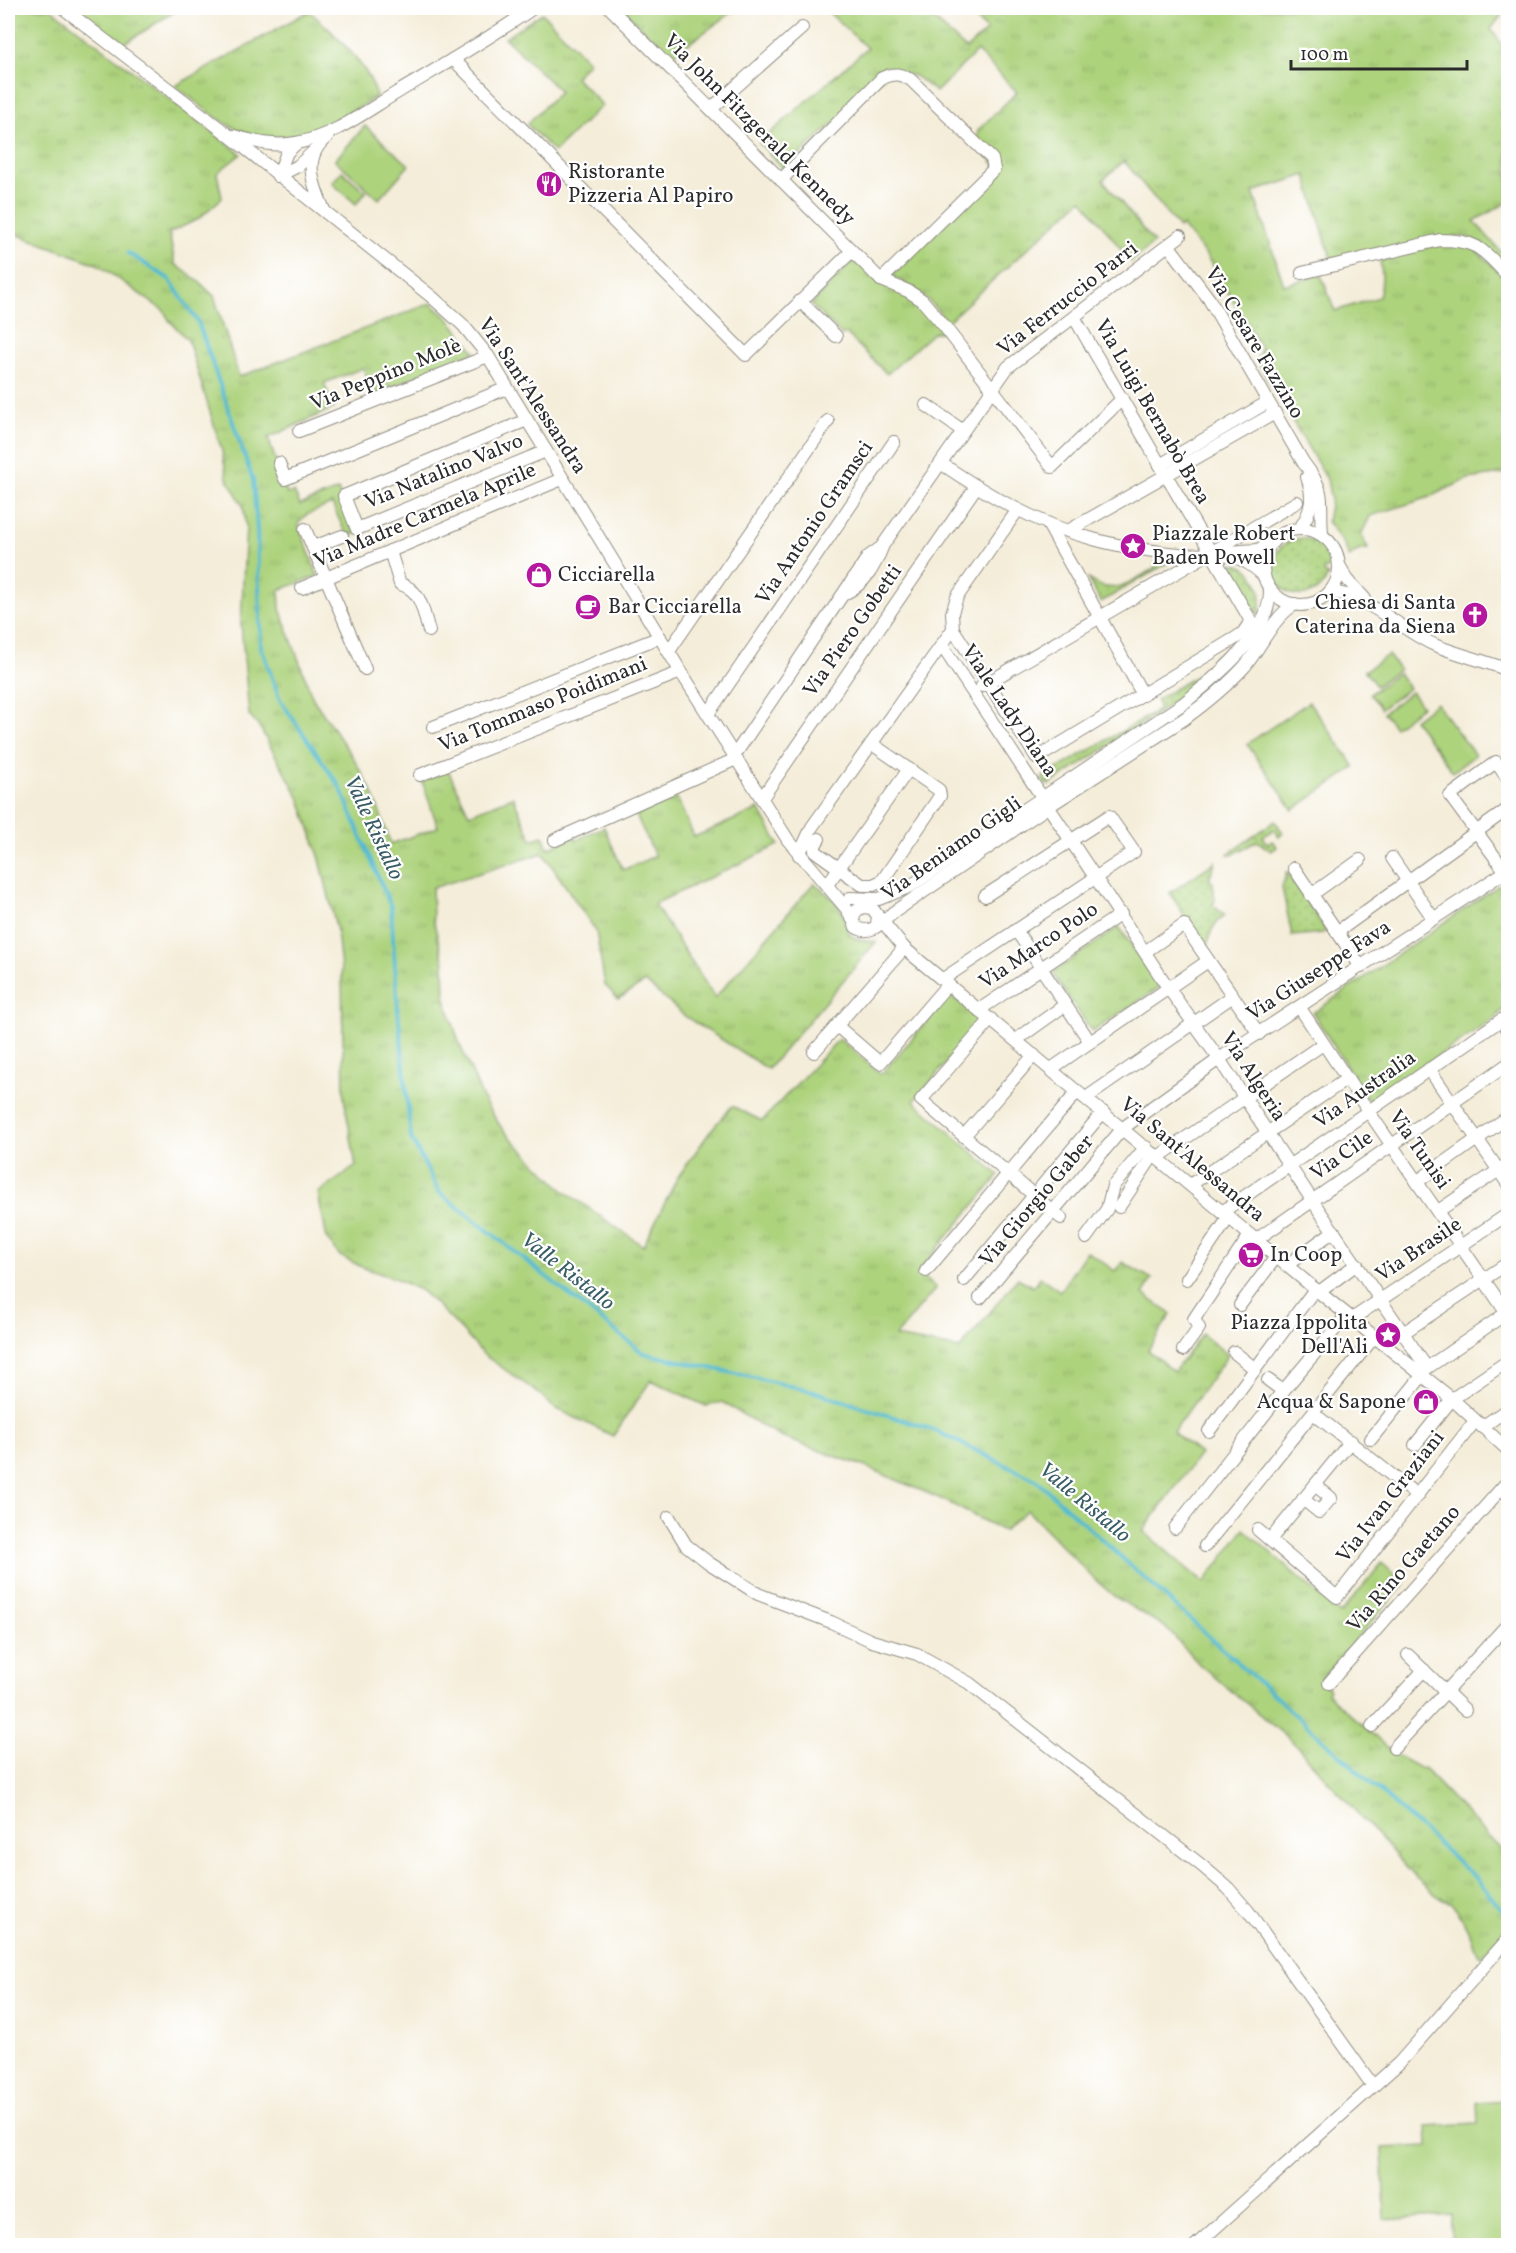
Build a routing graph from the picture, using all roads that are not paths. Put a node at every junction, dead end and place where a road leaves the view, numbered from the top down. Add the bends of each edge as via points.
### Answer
1 (63, 8) edge
2 (533, 8) edge
3 (610, 8) edge
4 (802, 28) dead end
5 (453, 59) junction
6 (711, 109) junction
7 (340, 126) junction
8 (226, 133) junction
9 (297, 143) junction
10 (314, 151) junction
11 (278, 176) junction
12 (781, 180) junction
13 (326, 212) junction
14 (1180, 236) dead end
15 (1169, 246) junction
16 (852, 251) junction
17 (1302, 273) dead end
18 (1509, 276) edge
19 (881, 280) junction
20 (800, 301) junction
21 (1074, 317) junction
22 (836, 336) dead end
23 (488, 356) junction
24 (507, 388) junction
25 (992, 388) junction
26 (1122, 399) junction
27 (1268, 402) junction
28 (926, 405) dead end
29 (1275, 413) junction
30 (527, 420) junction
31 (828, 421) dead end
32 (299, 431) dead end
33 (963, 431) junction
34 (894, 442) dead end
35 (546, 451) junction
36 (1303, 462) junction
37 (279, 463) dead end
38 (942, 464) junction
39 (1163, 470) junction
40 (562, 479) junction
41 (976, 487) junction
42 (1297, 502) dead end
43 (1017, 511) junction
44 (1048, 524) junction
45 (1300, 528) junction
46 (305, 529) dead end
47 (1068, 531) junction
48 (1322, 534) junction
49 (342, 536) dead end
50 (1269, 545) junction
51 (313, 547) junction
52 (390, 551) junction
53 (1214, 554) junction
54 (1339, 565) junction
55 (1264, 576) junction
56 (325, 578) junction
57 (302, 588) dead end
58 (1270, 590) junction
59 (1329, 593) junction
60 (1295, 604) junction
61 (1372, 607) junction
62 (1100, 617) junction
63 (954, 629) junction
64 (429, 631) dead end
65 (660, 637) junction
66 (942, 646) junction
67 (669, 651) junction
68 (365, 669) dead end
69 (1509, 670) edge
70 (681, 672) junction
71 (987, 682) junction
72 (973, 691) junction
73 (1143, 695) junction
74 (708, 714) junction
75 (433, 728) dead end
76 (872, 744) junction
77 (735, 758) junction
78 (909, 769) junction
79 (420, 775) dead end
80 (1509, 779) edge
81 (762, 798) junction
82 (1046, 801) junction
83 (1509, 809) edge
84 (812, 827) junction
85 (1478, 833) junction
86 (819, 839) dead end
87 (555, 840) dead end
88 (788, 840) junction
89 (1072, 840) junction
90 (799, 855) junction
91 (1392, 858) dead end
92 (1360, 860) dead end
93 (839, 868) junction
94 (1294, 868) dead end
95 (1507, 871) edge
96 (1096, 879) junction
97 (1408, 881) junction
98 (827, 885) junction
99 (909, 887) junction
100 (1311, 895) junction
101 (984, 896) dead end
102 (850, 898) junction
103 (894, 912) junction
104 (1121, 914) junction
105 (1433, 918) junction
106 (875, 919) junction
107 (853, 920) junction
108 (1016, 930) junction
109 (1337, 932) junction
110 (892, 935) junction
111 (904, 948) junction
112 (1146, 951) junction
113 (1208, 961) junction
114 (1361, 967) junction
115 (1041, 968) junction
116 (945, 982) junction
117 (1169, 989) junction
118 (1233, 996) junction
119 (1065, 1005) junction
120 (1300, 1008) junction
121 (979, 1010) junction
122 (991, 1019) junction
123 (1194, 1024) junction
124 (1505, 1025) edge
125 (837, 1026) junction
126 (1259, 1034) junction
127 (1016, 1040) junction
128 (1089, 1042) junction
129 (1323, 1044) junction
130 (814, 1052) dead end
131 (1034, 1055) junction
132 (1219, 1059) junction
133 (1509, 1064) edge
134 (1051, 1069) junction
135 (1429, 1069) junction
136 (1347, 1079) junction
137 (1082, 1094) junction
138 (1245, 1098) junction
139 (1452, 1103) junction
140 (1103, 1112) junction
141 (1368, 1112) junction
142 (1509, 1117) edge
143 (1123, 1128) junction
144 (1267, 1133) junction
145 (964, 1136) junction
146 (1476, 1139) junction
147 (1391, 1145) junction
148 (1152, 1153) junction
149 (1289, 1166) junction
150 (1504, 1167) edge
151 (1008, 1174) junction
152 (1418, 1181) junction
153 (1509, 1184) edge
154 (1190, 1185) junction
155 (1034, 1196) junction
156 (1312, 1200) junction
157 (1119, 1207) dead end
158 (1438, 1211) junction
159 (1056, 1214) junction
160 (1226, 1214) junction
161 (1509, 1214) edge
162 (1334, 1231) junction
163 (1253, 1237) junction
164 (1086, 1238) dead end
165 (1461, 1245) junction
166 (1276, 1257) junction
167 (1509, 1263) edge
168 (1357, 1264) junction
169 (1287, 1265) junction
170 (926, 1271) dead end
171 (1186, 1279) dead end
172 (1484, 1279) junction
173 (964, 1280) dead end
174 (1317, 1290) junction
175 (980, 1298) dead end
176 (1380, 1300) junction
177 (1240, 1305) dead end
178 (1508, 1313) edge
179 (1350, 1317) junction
180 (1403, 1332) junction
181 (1374, 1337) junction
182 (1183, 1350) dead end
183 (1234, 1352) dead end
184 (1509, 1361) edge
185 (1255, 1369) junction
186 (1422, 1372) junction
187 (1268, 1380) dead end
188 (1283, 1391) junction
189 (1452, 1399) junction
190 (1509, 1409) edge
191 (1313, 1413) junction
192 (1478, 1424) junction
193 (1209, 1431) dead end
194 (1371, 1439) dead end
195 (1351, 1441) junction
196 (1415, 1445) dead end
197 (1509, 1450) edge
198 (1509, 1481) edge
199 (1315, 1485) junction
200 (1418, 1496) junction
201 (1304, 1499) junction
202 (669, 1517) dead end
203 (1175, 1528) dead end
204 (1258, 1530) dead end
205 (1270, 1540) junction
206 (1205, 1546) dead end
207 (1507, 1629) edge
208 (1408, 1655) dead end
209 (1424, 1670) junction
210 (1329, 1683) dead end
211 (1446, 1691) junction
212 (1465, 1710) dead end
213 (1372, 1726) dead end
214 (1394, 1748) dead end
215 (1509, 1939) edge
216 (1373, 2086) junction
217 (1195, 2246) edge

1 - 8 street, Via Sant'Alessandra
2 - 5 street
3 - 6 street, Via John Fitzgerald Kennedy
4 - 6 street
5 - 7 street
5 - 20 street via 746,355
6 - 12 street, Via John Fitzgerald Kennedy
7 - 9 street
7 - 10 street
8 - 9 street via 254,142
8 - 11 street, Via Sant'Alessandra
9 - 11 street via 287,152
10 - 11 street via 298,166
10 - 13 street via 314,188
11 - 13 street, Via Sant'Alessandra
12 - 16 street, Via John Fitzgerald Kennedy
12 - 19 street via 882,78 891,74 911,80 992,159 994,169
13 - 23 street, Via Sant'Alessandra via 432,297 463,325
14 - 15 street, Via Ferruccio Parri
15 - 21 street, Via Ferruccio Parri
15 - 27 street, Via Cesare Fazzino via 1209,299
16 - 19 street, Via John Fitzgerald Kennedy
16 - 20 street
17 - 18 street via 1440,240 1457,240 1484,250
19 - 25 street via 922,300
20 - 22 street
21 - 25 street, Via Ferruccio Parri via 1008,368
21 - 26 street, Via Luigi Bernabò Brea
23 - 24 street, Via Sant'Alessandra
23 - 32 street, Via Peppino Molè
24 - 30 street, Via Sant'Alessandra
24 - 37 street via 285,479
25 - 26 street via 1052,466
25 - 33 street, Via Ferruccio Parri
26 - 39 street, Via Luigi Bernabò Brea
27 - 29 street, Via Cesare Fazzino
27 - 39 street
28 - 33 street
29 - 36 street, Via Cesare Fazzino
29 - 39 street
30 - 35 street, Via Sant'Alessandra
30 - 35 street, Via Natalino Valvo via 344,496 357,529
31 - 67 street
33 - 38 street, Via Ferruccio Parri
34 - 74 street, Via Antonio Gramsci
35 - 40 street, Via Sant'Alessandra
36 - 45 street via 1312,500
36 - 48 street via 1315,477 1322,497
38 - 41 street
38 - 77 street, Via Ferruccio Parri via 860,586 844,594
39 - 47 street
39 - 53 street, Via Luigi Bernabò Brea
40 - 52 street, Via Madre Carmela Aprile
40 - 65 street, Via Sant'Alessandra
41 - 43 street
41 - 81 street, Via Piero Gobetti
42 - 53 street
43 - 44 street
43 - 63 street via 957,597 952,613
44 - 47 street
44 - 62 street
45 - 48 street
45 - 50 street via 1283,533
46 - 51 street
47 - 53 street via 1122,547
48 - 54 street via 1334,548
49 - 51 street
50 - 53 street
50 - 55 street via 1263,560
51 - 56 street
52 - 56 street, Via Madre Carmela Aprile
52 - 64 street via 400,584 410,587 418,596
53 - 55 street via 1249,562
53 - 62 street
53 - 73 street, Via Luigi Bernabò Brea via 1251,621 1243,633
54 - 59 street
54 - 61 street
55 - 58 street
56 - 57 street, Via Madre Carmela Aprile
56 - 68 street
58 - 60 street
58 - 82 street via 1267,612 1255,632 1212,681
59 - 60 street via 1307,604
59 - 61 street via 1347,594
60 - 82 street via 1279,616 1245,666 1206,703
61 - 69 street via 1436,645
62 - 71 street
62 - 73 street
63 - 66 street
63 - 71 street
65 - 67 street, Via Sant'Alessandra
65 - 75 street
66 - 72 street, Viale Lady Diana
66 - 76 street
67 - 70 street, Via Sant'Alessandra
70 - 74 street, Via Sant'Alessandra
70 - 79 street, Via Tommaso Poidimani
71 - 72 street
71 - 73 street via 1037,758
72 - 82 street, Viale Lady Diana
74 - 77 street, Via Sant'Alessandra
76 - 78 street
76 - 84 street
77 - 81 street, Via Sant'Alessandra
77 - 87 street
78 - 93 street
78 - 93 street via 939,790 940,796 882,881 862,885
80 - 85 street via 1496,762 1450,796
81 - 88 street, Via Sant'Alessandra
82 - 89 street, Via Algeria
82 - 99 street, Via Beniamo Gigli
82 - 103 street, Via Beniamo Gigli
83 - 85 street
84 - 88 street
84 - 90 street
85 - 95 street
85 - 97 street
86 - 93 street via 815,851
88 - 90 street, Via Sant'Alessandra
89 - 96 street, Via Algeria
89 - 96 street via 1109,816 1134,852
89 - 101 street
90 - 98 street, Via Sant'Alessandra
91 - 97 street
92 - 100 street
93 - 98 street
94 - 100 street
95 - 105 street, Via Giuseppe Fava
96 - 104 street, Via Algeria
96 - 108 street
97 - 105 street
97 - 109 street
98 - 102 street
98 - 107 street
99 - 102 street, Via Beniamo Gigli via 879,898
99 - 106 street
100 - 109 street
102 - 106 street
103 - 106 street, Via Beniamo Gigli
103 - 110 street
104 - 112 street, Via Algeria
104 - 115 street, Via Marco Polo
105 - 114 street, Via Giuseppe Fava
106 - 107 street via 856,927
106 - 107 street via 859,908
106 - 110 street
106 - 111 street
108 - 115 street
108 - 116 street
109 - 114 street
110 - 111 street
111 - 116 street, Via Sant'Alessandra
111 - 125 street
112 - 113 street via 1184,925
112 - 117 street, Via Algeria
113 - 117 street
113 - 118 street
114 - 120 street, Via Giuseppe Fava
115 - 119 street
115 - 121 street, Via Marco Polo
116 - 121 street, Via Sant'Alessandra
116 - 125 street via 880,1063
117 - 123 street, Via Algeria
117 - 128 street
118 - 123 street
118 - 126 street
119 - 127 street
119 - 128 street
120 - 126 street, Via Giuseppe Fava
120 - 129 street, Via Tunisi
121 - 122 street, Via Sant'Alessandra
122 - 127 street, Via Sant'Alessandra
122 - 145 street via 921,1100
123 - 132 street, Via Algeria
123 - 137 street
124 - 135 street, Via Australia
125 - 130 street
126 - 132 street, Via Giuseppe Fava
127 - 131 street, Via Sant'Alessandra
128 - 134 street
129 - 136 street, Via Tunisi
129 - 138 street
131 - 134 street, Via Sant'Alessandra
131 - 145 street
132 - 138 street, Via Algeria
132 - 143 street, Via Giuseppe Fava
133 - 139 street, Via Cile
134 - 137 street, Via Sant'Alessandra
135 - 139 street
135 - 141 street, Via Australia
136 - 141 street, Via Tunisi
136 - 144 street
137 - 140 street, Via Sant'Alessandra
137 - 151 street
138 - 144 street, Via Algeria
138 - 148 street
139 - 146 street
139 - 147 street, Via Cile
140 - 143 street, Via Sant'Alessandra
140 - 155 street
141 - 147 street, Via Tunisi
141 - 149 street, Via Australia
142 - 146 street
143 - 148 street, Via Sant'Alessandra
143 - 159 street, Via Giorgio Gaber
144 - 149 street, Via Algeria
144 - 154 street
145 - 151 street
146 - 150 street
146 - 152 street
147 - 152 street, Via Tunisi
147 - 156 street, Via Cile
148 - 154 street, Via Sant'Alessandra
148 - 157 street
148 - 164 street via 1113,1186 1107,1209
149 - 156 street, Via Algeria
149 - 160 street, Via Australia
150 - 153 street
150 - 158 street
151 - 155 street
151 - 170 street
152 - 158 street, Via Tunisi
154 - 160 street, Via Sant'Alessandra
155 - 159 street
155 - 173 street
156 - 162 street, Via Algeria
156 - 163 street, Via Cile
158 - 165 street, Via Tunisi
159 - 175 street, Via Giorgio Gaber
160 - 163 street, Via Sant'Alessandra
160 - 171 street
161 - 165 street, Via Brasile
162 - 168 street, Via Algeria
162 - 169 street
163 - 166 street, Via Sant'Alessandra
163 - 182 street via 1194,1319 1199,1328
165 - 172 street, Via Tunisi
165 - 176 street, Via Brasile
166 - 169 street, Via Sant'Alessandra
166 - 177 street
167 - 172 street
168 - 174 street
168 - 176 street, Via Algeria
169 - 174 street, Via Sant'Alessandra
172 - 178 street, Via Tunisi
172 - 180 street
174 - 179 street, Via Sant'Alessandra
174 - 185 street
176 - 179 street, Via Brasile
176 - 180 street, Via Algeria
178 - 186 street
179 - 181 street, Via Sant'Alessandra
179 - 188 street, Via Brasile
180 - 186 street, Via Algeria
181 - 186 street, Via Sant'Alessandra
181 - 191 street
183 - 185 street
184 - 189 street
185 - 193 street
186 - 189 street, Via Sant'Alessandra
186 - 194 street
187 - 188 street
188 - 203 street, Via Brasile
189 - 192 street, Via Sant'Alessandra
189 - 196 street
190 - 192 street, Via Ivan Graziani
191 - 195 street
191 - 206 street
192 - 197 street, Via Sant'Alessandra
192 - 200 street, Via Ivan Graziani
195 - 199 street
195 - 200 street
198 - 210 street, Via Rino Gaetano
199 - 201 street
199 - 201 street via 1331,1498 1319,1512
200 - 205 street, Via Ivan Graziani via 1337,1597
201 - 205 street
202 - 216 street via 686,1545 758,1594 873,1641 917,1654 969,1683 1201,1864 1248,1911
204 - 205 street
207 - 211 street
208 - 209 street
209 - 211 street
209 - 213 street
211 - 212 street
211 - 214 street
215 - 216 street via 1407,2054
216 - 217 street

